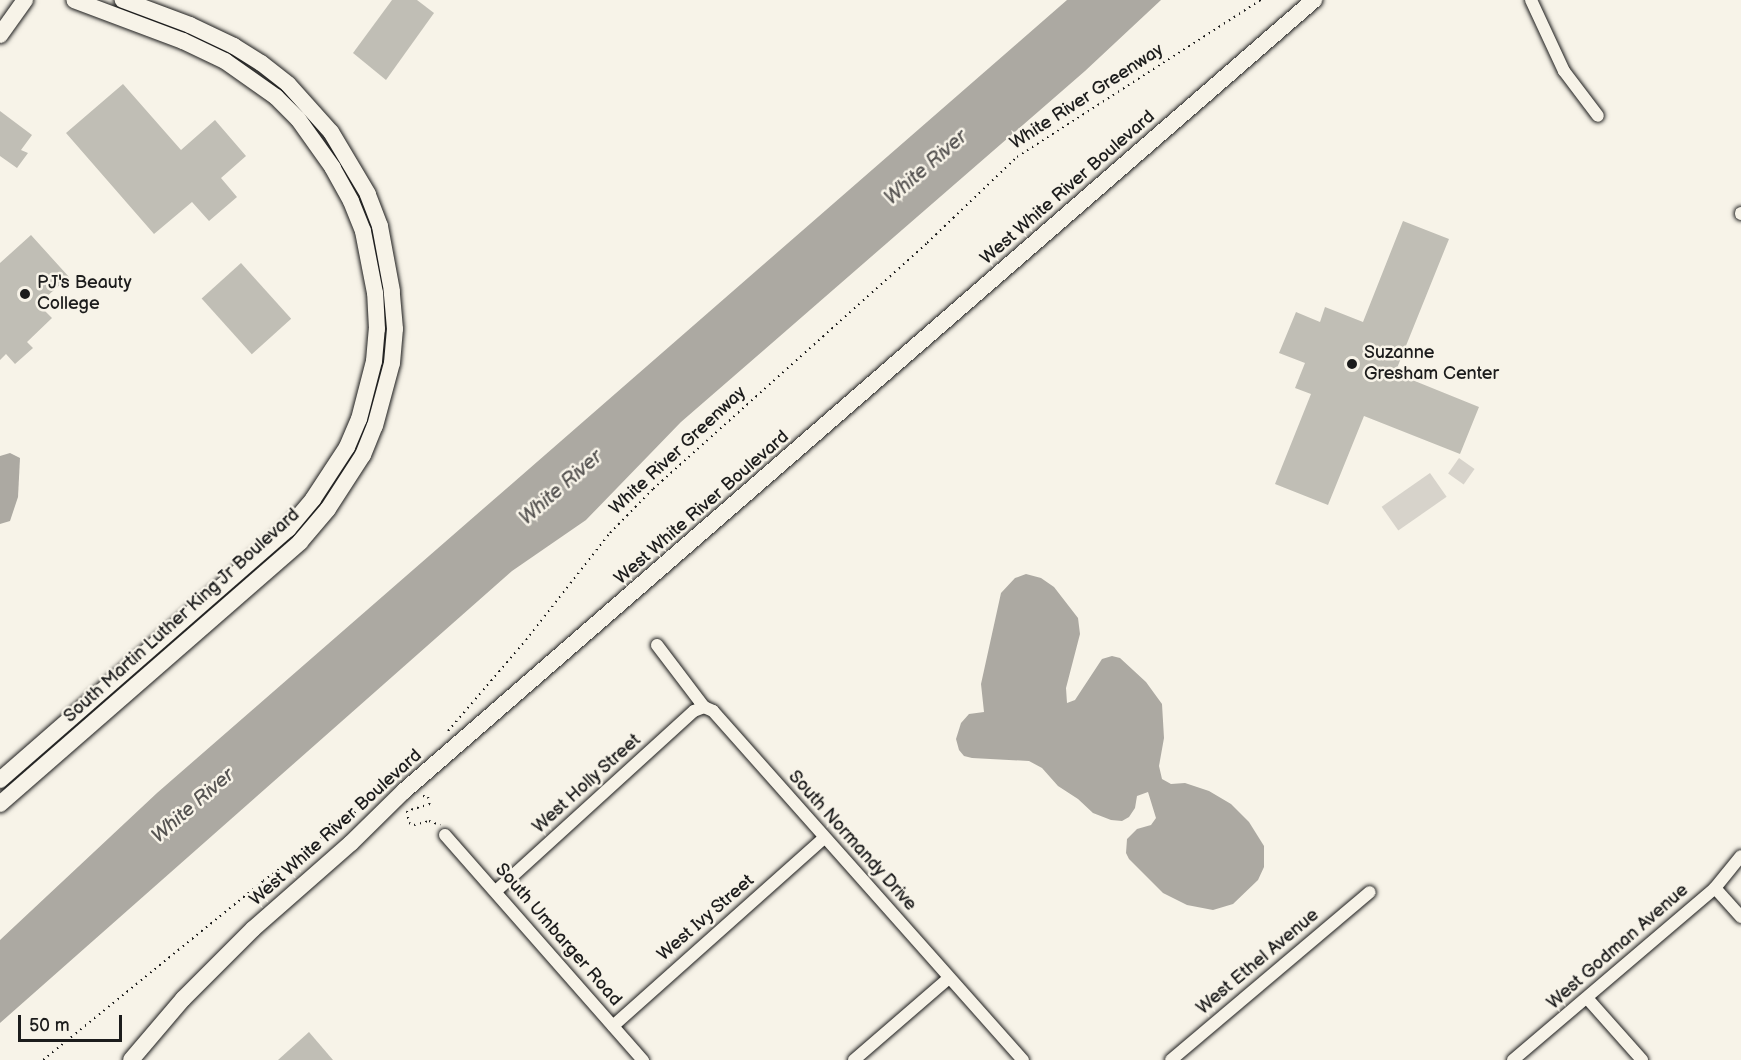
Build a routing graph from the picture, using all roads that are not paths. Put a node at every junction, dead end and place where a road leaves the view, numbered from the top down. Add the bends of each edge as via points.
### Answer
1 (25, 0) edge
2 (74, 0) edge
3 (123, 0) edge
4 (1314, 0) edge
5 (1531, 0) edge
6 (0, 35) edge
7 (1598, 116) dead end
8 (657, 645) dead end
9 (704, 707) junction
10 (0, 780) edge
11 (0, 804) edge
12 (445, 835) road end
13 (824, 838) junction
14 (1741, 856) edge
15 (1715, 888) junction
16 (496, 891) junction
17 (1370, 892) dead end
18 (1741, 917) edge
19 (949, 978) junction
20 (1587, 998) junction
21 (613, 1026) junction
22 (131, 1060) edge
23 (643, 1060) edge
24 (854, 1060) edge
25 (1023, 1060) edge
26 (1171, 1060) edge
27 (1513, 1060) edge
28 (1642, 1060) edge

1 - 6 main road
2 - 10 main road, South Martin Luther King Jr Boulevard via 225,61 276,97 317,143 351,201 363,231 375,293 374,361 359,420 346,447 314,499 288,529
3 - 11 main road, South Martin Luther King Jr Boulevard via 190,25 252,57 288,84 331,132 368,194 380,226 392,291 392,363 379,415 363,455 328,510 300,542
4 - 22 main road, West White River Boulevard via 404,791 254,929 183,999
5 - 7 street via 1564,70
8 - 9 street, South Normandy Drive
9 - 13 street, South Normandy Drive via 713,711
9 - 16 street, West Holly Street via 694,711
12 - 16 street, South Umbarger Road
13 - 19 street, South Normandy Drive
13 - 21 street, West Ivy Street
14 - 15 street, West Godman Avenue
15 - 18 street
15 - 20 street, West Godman Avenue
16 - 21 street, South Umbarger Road
17 - 26 street, West Ethel Avenue
19 - 24 street
19 - 25 street, South Normandy Drive
20 - 27 street, West Godman Avenue
20 - 28 street
21 - 23 street, South Umbarger Road

